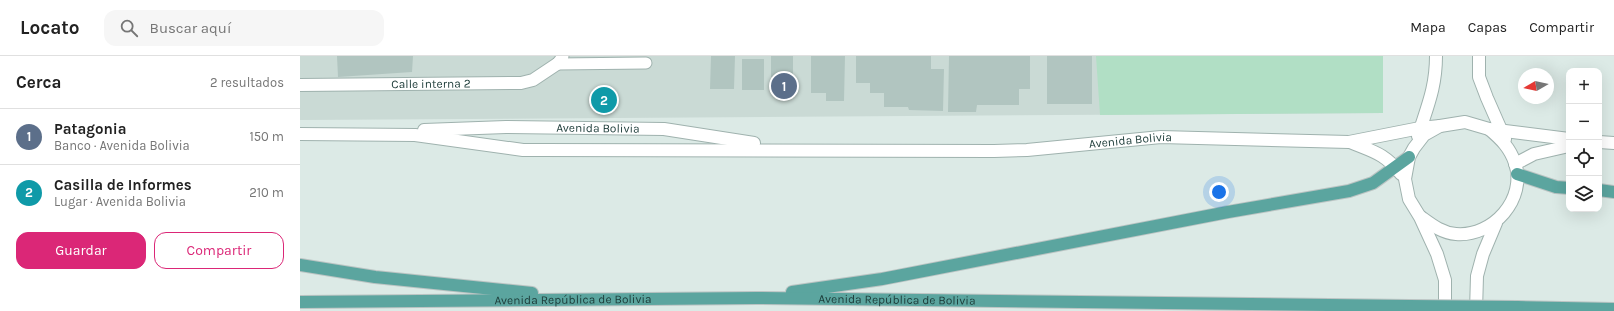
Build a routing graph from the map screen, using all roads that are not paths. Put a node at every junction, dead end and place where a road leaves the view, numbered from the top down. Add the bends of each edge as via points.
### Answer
1 (1436, 56) edge
2 (1479, 56) edge
3 (560, 60) edge
4 (646, 63) dead end
5 (300, 85) edge
6 (1440, 126) junction
7 (1420, 128) junction
8 (1490, 129) junction
9 (1502, 131) junction
10 (300, 134) edge
11 (374, 135) junction
12 (1566, 139) edge
13 (1349, 142) junction
14 (1602, 142) edge
15 (1614, 143) edge
16 (1508, 147) junction
17 (1566, 147) edge
18 (821, 150) junction
19 (1412, 152) junction
20 (1396, 168) junction
21 (1516, 169) junction
22 (1405, 179) junction
23 (1566, 188) edge
24 (1602, 190) edge
25 (1614, 192) edge
26 (1420, 217) junction
27 (1496, 223) junction
28 (300, 265) edge
29 (756, 298) junction
30 (589, 299) junction
31 (300, 302) edge
32 (1614, 309) edge
33 (1445, 311) edge
34 (1476, 311) edge

1 - 7 street via 1429,106
2 - 9 street via 1479,77
3 - 4 lane
3 - 5 street, Calle interna 2 via 533,80 521,83
6 - 7 street, Avenida Bolivia
6 - 8 street via 1465,122
6 - 19 street via 1424,136
7 - 13 street, Avenida Bolivia
7 - 19 street
8 - 9 street
8 - 16 street
9 - 12 street
9 - 16 street
10 - 11 street, Avenida Bolivia
11 - 18 street, Avenida Bolivia via 415,135 531,150
11 - 18 street, Avenida Bolivia via 451,128 664,129 738,141
13 - 18 street, Avenida Bolivia via 1161,137 1000,151
13 - 20 street via 1376,151
14 - 15 street
16 - 21 street
17 - 21 street via 1534,154
19 - 20 main road
19 - 22 street
20 - 22 street
20 - 29 main road via 1373,184 1349,191 882,279
21 - 23 main road via 1556,187
21 - 27 street via 1516,192 1508,209
22 - 26 street via 1409,199
24 - 25 main road
26 - 27 street via 1437,229 1456,234 1477,232
26 - 33 street via 1437,254 1445,280
27 - 34 street via 1477,276
28 - 30 main road via 375,277
29 - 30 main road, Avenida República de Bolivia
29 - 32 main road, Avenida República de Bolivia, bridge
30 - 31 main road, Avenida República de Bolivia

